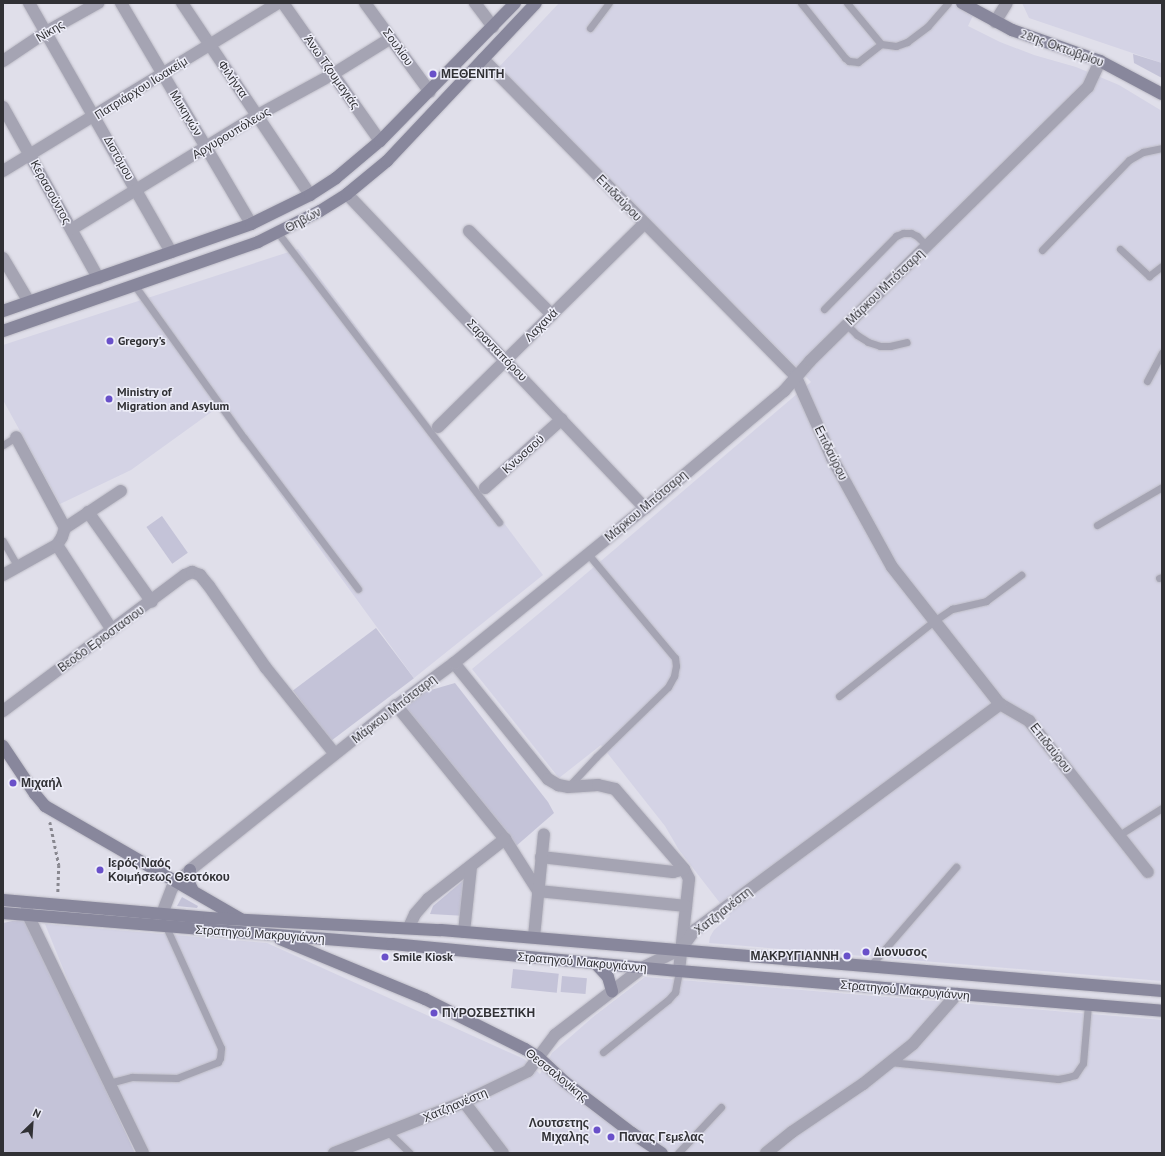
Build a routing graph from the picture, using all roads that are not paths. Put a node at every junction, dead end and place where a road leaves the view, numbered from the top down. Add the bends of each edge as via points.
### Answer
1 (30, 3) edge
2 (98, 3) edge
3 (121, 3) edge
4 (182, 3) edge
5 (278, 3) edge
6 (283, 3) edge
7 (365, 3) edge
8 (475, 3) edge
9 (515, 3) edge
10 (536, 3) edge
11 (609, 3) edge
12 (801, 3) edge
13 (847, 3) edge
14 (948, 3) edge
15 (962, 3) edge
16 (1007, 3) edge
17 (995, 22) junction
18 (493, 27) junction
19 (590, 28) dead end
20 (46, 32) junction
21 (391, 38) junction
22 (881, 44) junction
23 (209, 45) junction
24 (483, 59) junction
25 (3, 61) edge
26 (1100, 61) junction
27 (333, 74) junction
28 (163, 75) junction
29 (430, 92) junction
30 (1162, 94) edge
31 (3, 107) edge
32 (258, 115) junction
33 (95, 116) junction
34 (380, 141) junction
35 (207, 148) junction
36 (1162, 148) edge
37 (30, 155) junction
38 (3, 171) edge
39 (136, 190) junction
40 (347, 194) junction
41 (310, 195) junction
42 (251, 224) junction
43 (644, 224) junction
44 (72, 229) junction
45 (469, 231) dead end
46 (278, 233) junction
47 (927, 246) junction
48 (1120, 249) dead end
49 (1042, 250) dead end
50 (171, 252) junction
51 (3, 258) edge
52 (1162, 266) edge
53 (98, 278) junction
54 (135, 286) junction
55 (29, 302) junction
56 (824, 309) dead end
57 (3, 311) edge
58 (552, 315) junction
59 (847, 325) junction
60 (3, 331) edge
61 (907, 342) dead end
62 (1162, 353) edge
63 (506, 360) junction
64 (795, 375) junction
65 (1147, 381) dead end
66 (562, 419) junction
67 (438, 427) dead end
68 (16, 437) joint
69 (3, 445) edge
70 (1162, 487) edge
71 (485, 488) dead end
72 (121, 491) dead end
73 (645, 508) junction
74 (88, 512) junction
75 (499, 522) dead end
76 (1097, 525) dead end
77 (65, 528) junction
78 (3, 541) edge
79 (57, 545) junction
80 (588, 554) junction
81 (18, 567) junction
82 (3, 575) edge
83 (1021, 575) dead end
84 (358, 589) dead end
85 (152, 602) junction
86 (934, 621) junction
87 (112, 630) junction
88 (454, 663) junction
89 (839, 696) dead end
90 (1000, 704) junction
91 (396, 705) junction
92 (3, 711) edge
93 (3, 746) edge
94 (336, 754) junction
95 (568, 787) junction
96 (1162, 808) edge
97 (544, 834) dead end
98 (1119, 835) junction
99 (505, 839) junction
100 (541, 857) junction
101 (471, 866) junction
102 (956, 867) dead end
103 (684, 869) junction
104 (190, 870) junction
105 (1148, 872) dead end
106 (177, 880) junction
107 (192, 889) junction
108 (538, 891) junction
109 (3, 900) edge
110 (27, 902) junction
111 (686, 906) junction
112 (3, 913) edge
113 (162, 914) junction
114 (28, 915) junction
115 (242, 919) junction
116 (166, 927) junction
117 (409, 927) junction
118 (244, 932) junction
119 (464, 932) junction
120 (268, 934) junction
121 (534, 937) junction
122 (681, 949) junction
123 (595, 964) junction
124 (871, 966) junction
125 (642, 968) junction
126 (679, 971) junction
127 (612, 991) junction
128 (1162, 991) edge
129 (957, 994) junction
130 (1088, 1005) junction
131 (1162, 1011) edge
132 (603, 1052) dead end
133 (538, 1057) junction
134 (890, 1062) junction
135 (109, 1083) junction
136 (464, 1102) junction
137 (721, 1107) dead end
138 (388, 1132) junction
139 (144, 1153) edge
140 (334, 1153) edge
141 (410, 1153) edge
142 (502, 1153) edge
143 (662, 1153) edge
144 (678, 1153) edge
145 (766, 1153) edge

1 - 20 street, Διστόμου
2 - 20 street, Νίκης
3 - 28 street, Μυκηνών
4 - 23 street, Φιλήντα
5 - 23 street, Πατριάρχου Ιωακείμ
6 - 27 street, Άνω Τζουμαγιάς
7 - 21 street, Σουλίου
8 - 18 street
9 - 18 street, Θηβών
10 - 24 street, Θηβών
11 - 19 lane
12 - 22 lane via 849,61 858,62
13 - 22 lane
14 - 22 lane via 933,21 907,42 896,46
15 - 17 street, 28ης Οκτωβρίου
16 - 17 street
17 - 26 street, 28ης Οκτωβρίου
18 - 29 street, Θηβών
20 - 25 street, Νίκης
20 - 33 street, Διστόμου
21 - 27 street, Αργυρουπόλεως
21 - 29 street, Σουλίου
23 - 28 street, Πατριάρχου Ιωακείμ
23 - 32 street, Φιλήντα
24 - 40 street, Θηβών via 387,161
24 - 43 street, Επιδαύρου
26 - 30 street, 28ης Οκτωβρίου
26 - 47 street, Μάρκου Μπότσαρη via 1088,87
27 - 32 street, Αργυρουπόλεως
27 - 34 street, Άνω Τζουμαγιάς
28 - 33 street, Πατριάρχου Ιωακείμ
28 - 35 street, Μυκηνών
29 - 34 street, Θηβών
31 - 37 street, Κερασούντος
32 - 35 street, Αργυρουπόλεως
32 - 41 street, Φιλήντα
33 - 37 street, Πατριάρχου Ιωακείμ
33 - 39 street, Διστόμου
34 - 41 street, Θηβών via 336,178
35 - 39 street, Αργυρουπόλεως
35 - 42 street, Μυκηνών
36 - 49 lane via 1142,152 1129,160
37 - 38 street, Πατριάρχου Ιωακείμ
37 - 44 street, Κερασούντος
39 - 44 street, Αργυρουπόλεως
39 - 50 street, Διστόμου
40 - 46 street, Θηβών
40 - 63 street, Σαρανταπόρου
41 - 42 street, Θηβών
42 - 50 street, Θηβών
43 - 58 street, Λαχανά
43 - 64 street, Επιδαύρου
44 - 53 street, Κερασούντος
45 - 58 street
46 - 54 street, Θηβών
46 - 75 lane
47 - 56 lane via 918,236 911,233 896,236
47 - 59 street, Μάρκου Μπότσαρη
48 - 52 lane via 1149,276
50 - 53 street, Θηβών
51 - 55 street
53 - 55 street, Θηβών
54 - 60 street, Θηβών
54 - 84 lane via 244,438
55 - 57 street, Θηβών
58 - 63 street, Λαχανά
59 - 61 lane via 857,335 880,346
59 - 64 street, Μάρκου Μπότσαρη
62 - 65 lane
63 - 66 street, Σαρανταπόρου
63 - 67 street, Λαχανά
64 - 73 street, Μάρκου Μπότσαρη via 784,391
64 - 86 street, Επιδαύρου via 832,458 889,563
66 - 71 street, Κνωσσού
66 - 73 street, Σαρανταπόρου
68 - 69 lane
68 - 77 street
70 - 76 lane
72 - 74 street
73 - 80 street, Μάρκου Μπότσαρη
74 - 77 street
74 - 85 street
77 - 79 street
78 - 81 lane
79 - 81 street
79 - 87 street
80 - 88 street, Μάρκου Μπότσαρη
80 - 95 lane via 675,658 676,666 668,687
81 - 82 street
83 - 86 lane via 986,601 952,610
85 - 87 street, Βεοδο Εριοστασιου
85 - 94 street, Βεοδο Εριοστασιου via 185,575 192,572 200,575 266,668
86 - 89 lane
86 - 90 street, Επιδαύρου
87 - 92 street, Βεοδο Εριοστασιου
88 - 91 street, Μάρκου Μπότσαρη
88 - 95 street via 548,779
90 - 98 street, Επιδαύρου via 1029,721
90 - 122 street, Χατζηανέστη via 695,930
91 - 94 street, Μάρκου Μπότσαρη
91 - 99 street
93 - 106 street via 45,806
94 - 104 street, Μάρκου Μπότσαρη
95 - 103 street via 598,784 615,789
96 - 98 lane
97 - 100 street
98 - 105 street, Επιδαύρου
99 - 101 street
99 - 108 street
100 - 103 street via 673,872
100 - 108 street
101 - 117 street via 422,906
101 - 119 street
102 - 124 lane
103 - 111 street via 689,879
104 - 106 street, Μάρκου Μπότσαρη
104 - 107 street via 188,880
106 - 107 street
106 - 113 street, Μάρκου Μπότσαρη
107 - 115 street
108 - 111 street
108 - 121 street
109 - 110 street, Στρατηγού Μακρυγιάννη
110 - 113 street, Στρατηγού Μακρυγιάννη
110 - 114 street
111 - 122 street
112 - 114 street, Στρατηγού Μακρυγιάννη
113 - 115 street, Στρατηγού Μακρυγιάννη
114 - 116 street, Στρατηγού Μακρυγιάννη
114 - 135 street
115 - 117 street, Στρατηγού Μακρυγιάννη
115 - 118 street
116 - 118 street, Στρατηγού Μακρυγιάννη
116 - 135 lane via 221,1048 220,1058 218,1062 177,1078 132,1077
117 - 119 street, Στρατηγού Μακρυγιάννη
118 - 120 street, Στρατηγού Μακρυγιάννη
119 - 121 street, Στρατηγού Μακρυγιάννη
120 - 123 street, Στρατηγού Μακρυγιάννη
120 - 133 street, Θεσσαλονίκης via 425,999
121 - 122 street, Στρατηγού Μακρυγιάννη
122 - 124 street, Στρατηγού Μακρυγιάννη
122 - 125 street, Χατζηανέστη
122 - 126 street
123 - 125 street, Στρατηγού Μακρυγιάννη
123 - 127 street via 608,977
124 - 128 street, Στρατηγού Μακρυγιάννη
125 - 126 street, Στρατηγού Μακρυγιάννη
125 - 127 street, Χατζηανέστη
126 - 129 street, Στρατηγού Μακρυγιάννη
126 - 132 lane via 674,992 668,1000
127 - 133 street, Χατζηανέστη via 555,1035
129 - 130 street, Στρατηγού Μακρυγιάννη
129 - 134 street via 912,1044
130 - 131 street, Στρατηγού Μακρυγιάννη
130 - 134 lane via 1083,1063 1075,1075 1058,1079
133 - 136 street, Χατζηανέστη via 528,1071
133 - 143 street, Θεσσαλονίκης via 565,1082
134 - 145 street via 843,1099 792,1132
135 - 139 street
136 - 138 street, Χατζηανέστη
136 - 142 street
137 - 144 lane
138 - 140 street, Χατζηανέστη
138 - 141 lane

